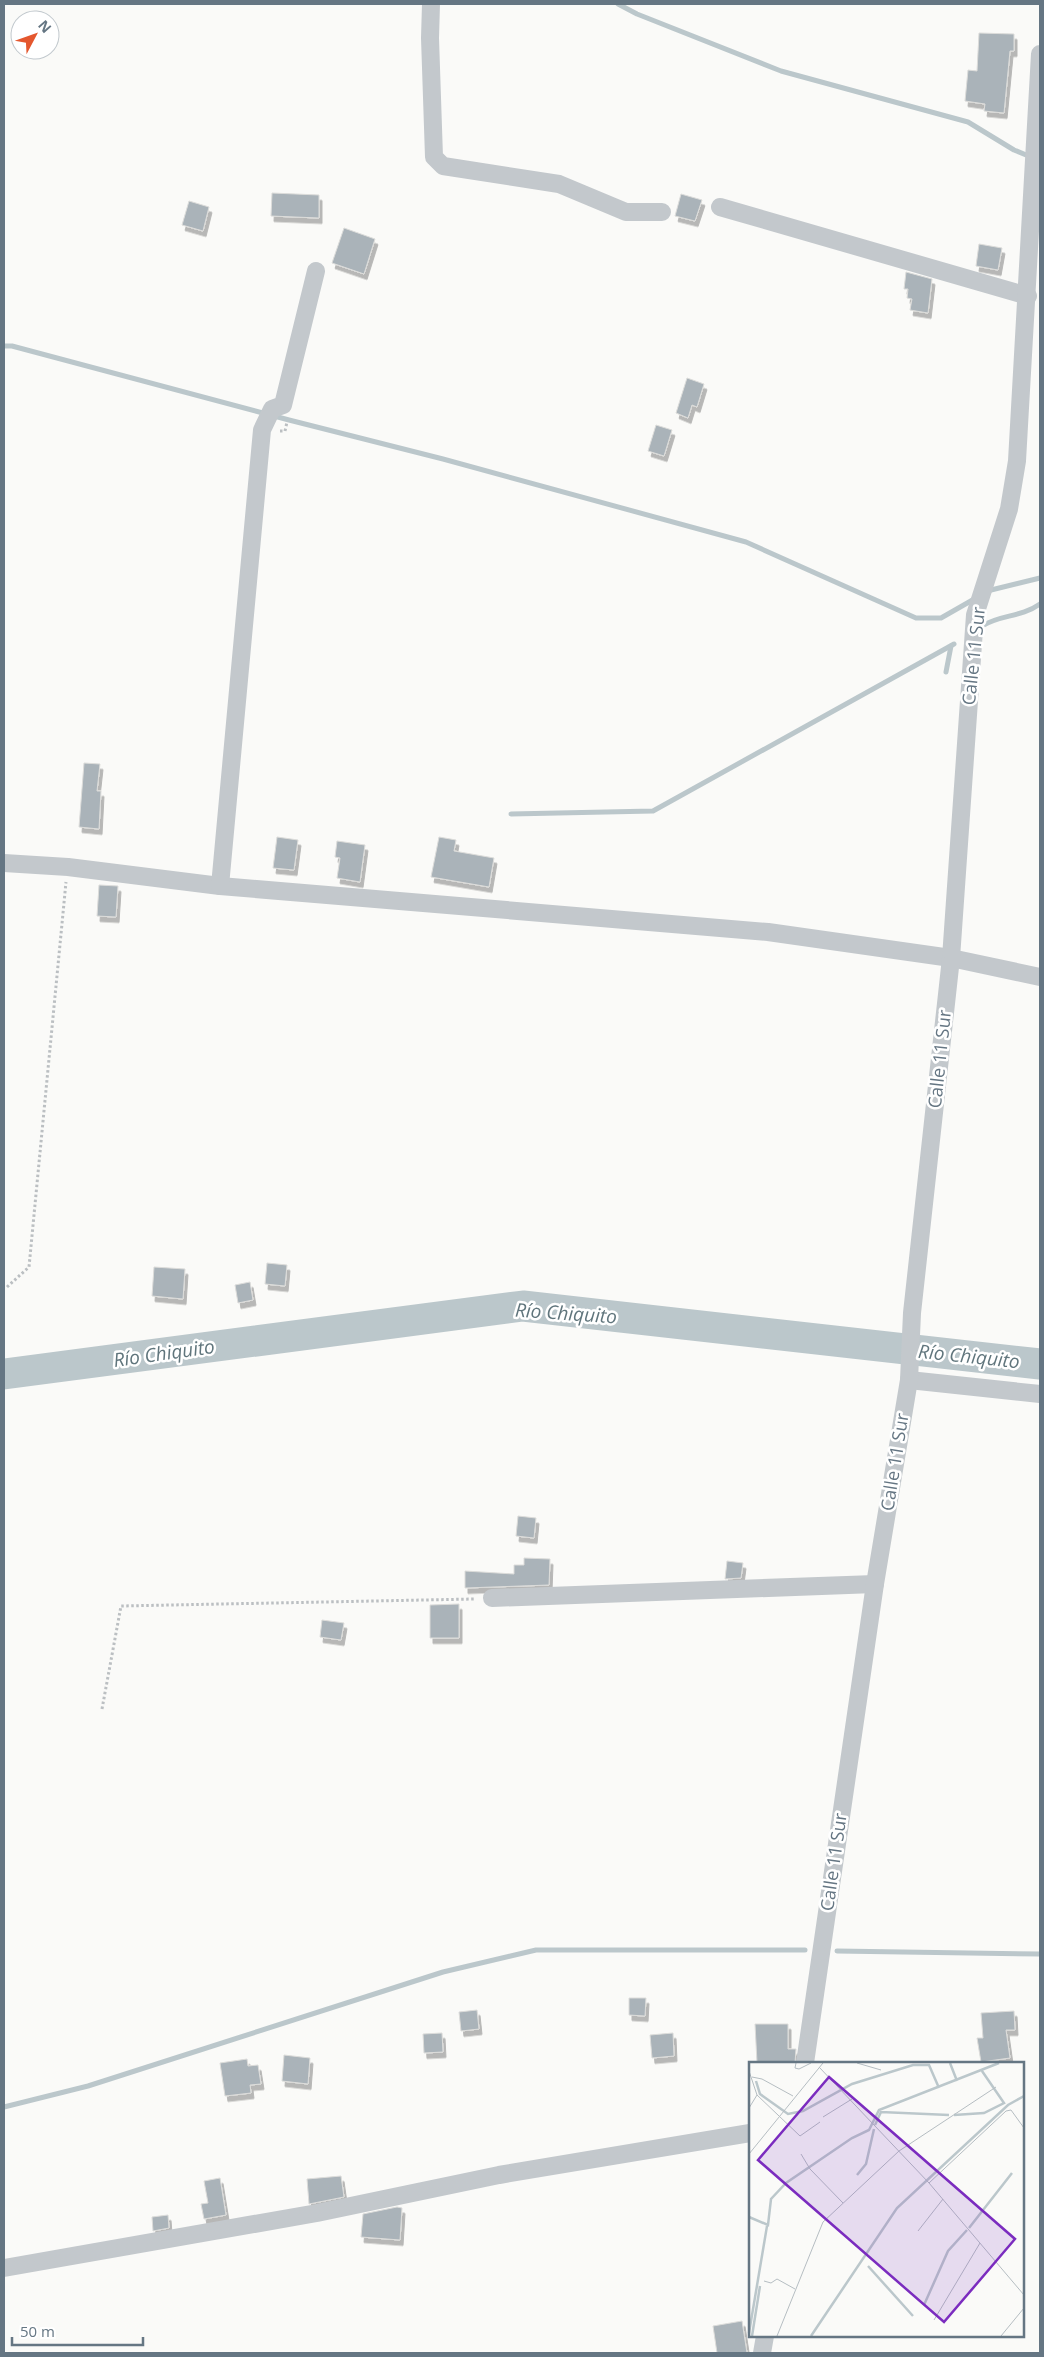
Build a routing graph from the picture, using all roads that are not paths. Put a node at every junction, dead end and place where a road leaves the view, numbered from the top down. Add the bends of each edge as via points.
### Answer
1 (431, 4) edge
2 (1040, 54) edge
3 (720, 207) dead end
4 (662, 212) dead end
5 (316, 271) dead end
6 (1028, 296) junction
7 (4, 863) edge
8 (220, 886) junction
9 (951, 958) junction
10 (1040, 977) edge
11 (909, 1373) junction
12 (1040, 1394) edge
13 (875, 1584) junction
14 (492, 1598) road end
15 (805, 2062) edge
16 (749, 2134) edge
17 (4, 2268) edge
18 (765, 2337) edge
19 (762, 2353) edge

1 - 4 street via 434,158 438,163 559,184 626,212
2 - 6 street, Calle 11 Sur
3 - 6 street
5 - 8 street via 283,405 270,412 262,430
6 - 9 street, Calle 11 Sur via 1014,487 975,615
7 - 8 street
8 - 9 street via 768,932
9 - 10 street
9 - 11 street, Calle 11 Sur via 912,1312
11 - 12 street
11 - 13 street, Calle 11 Sur
13 - 14 street
13 - 15 street, Calle 11 Sur
16 - 17 street via 499,2175 317,2213
18 - 19 street

